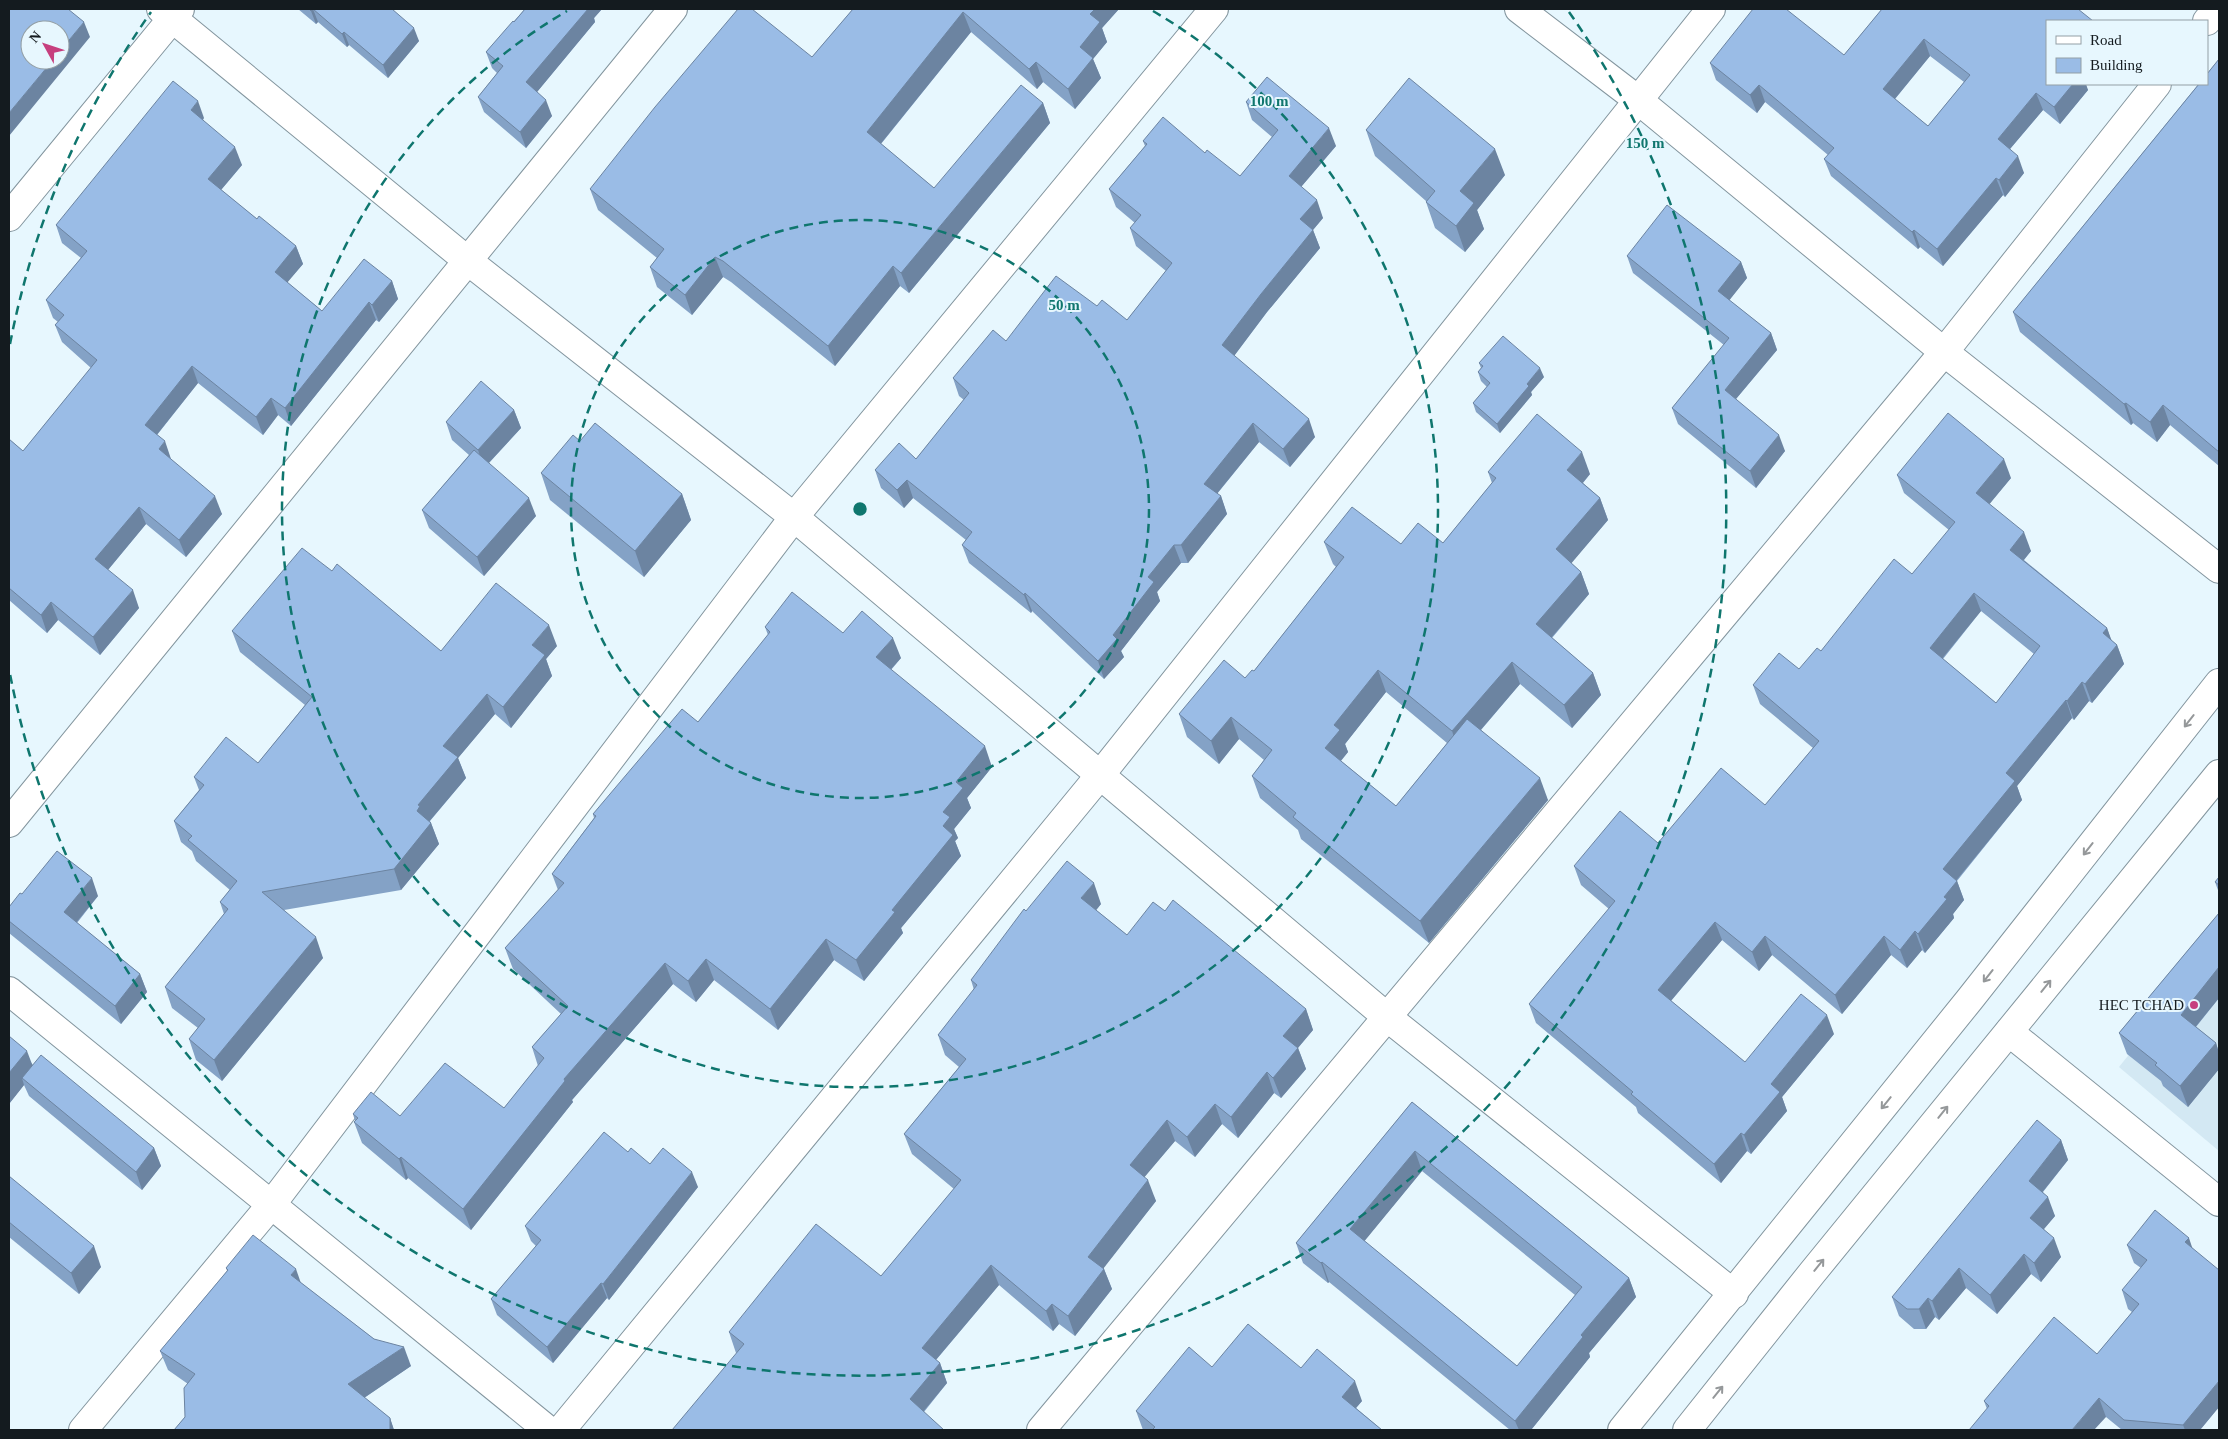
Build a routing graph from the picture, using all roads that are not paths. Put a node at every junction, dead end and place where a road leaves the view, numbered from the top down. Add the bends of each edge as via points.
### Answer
1 (673, 9) edge
2 (1214, 9) edge
3 (1519, 9) edge
4 (1711, 9) edge
5 (2217, 9) edge
6 (171, 12) edge
7 (2208, 21) edge
8 (2156, 85) edge
9 (1638, 100) junction
10 (9, 217) edge
11 (468, 261) junction
12 (1944, 352) junction
13 (794, 517) junction
14 (2219, 569) edge
15 (2219, 683) edge
16 (1101, 774) junction
17 (2219, 774) edge
18 (9, 823) edge
19 (9, 990) edge
20 (1387, 1017) junction
21 (2009, 1032) junction
22 (2219, 1202) edge
23 (271, 1205) junction
24 (1734, 1294) junction
25 (84, 1430) edge
26 (548, 1430) edge
27 (561, 1430) edge
28 (1041, 1430) edge
29 (1622, 1430) edge
30 (1687, 1430) edge

1 - 11 street
2 - 13 street
3 - 9 street
4 - 9 street
5 - 7 street
6 - 10 street
6 - 11 street
8 - 12 street
9 - 12 street
9 - 16 street
11 - 13 street
11 - 18 street
12 - 14 street
12 - 20 street
13 - 16 street
13 - 23 street
15 -> 24 street
16 - 20 street
16 - 27 street
21 -> 17 street
19 - 23 street
20 - 24 street
20 - 28 street
21 - 22 street
30 -> 21 street
23 - 25 street
23 - 26 street
24 - 29 street

